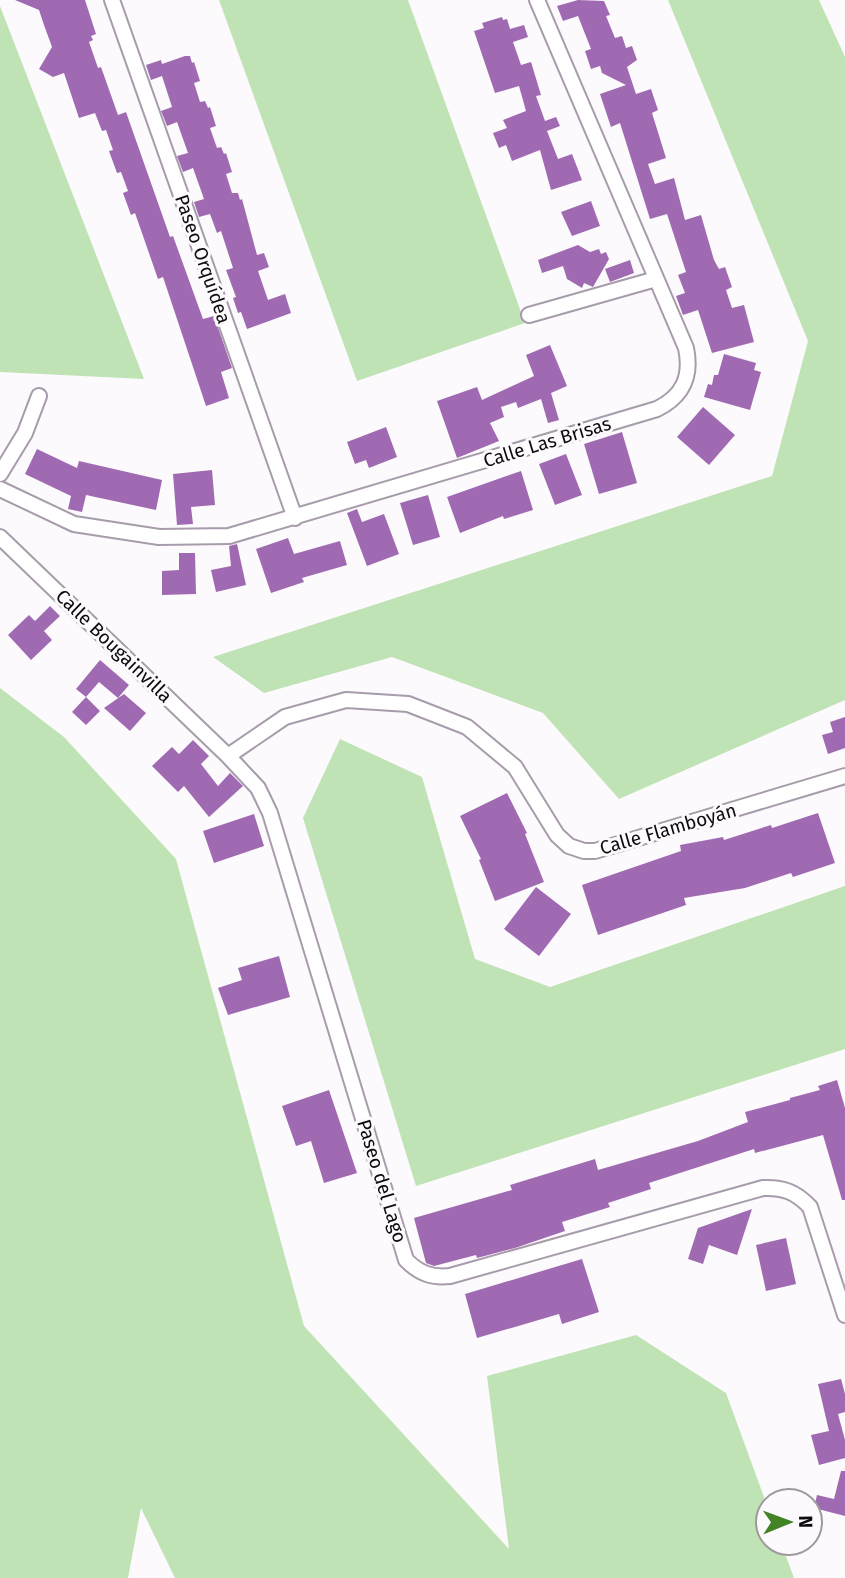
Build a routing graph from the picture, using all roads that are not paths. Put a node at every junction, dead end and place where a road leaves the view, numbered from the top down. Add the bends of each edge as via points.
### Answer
1 (112, 0) edge
2 (537, 0) edge
3 (656, 279) junction
4 (529, 315) dead end
5 (39, 396) dead end
6 (0, 474) edge
7 (0, 489) edge
8 (295, 518) junction
9 (0, 537) edge
10 (228, 756) junction
11 (845, 776) edge
12 (845, 1315) edge

1 - 8 street, Paseo Orquídea
2 - 3 street, Calle Las Brisas
3 - 4 street
3 - 8 street, Calle Las Brisas via 689,363 681,392 671,402
5 - 6 street via 25,433
7 - 8 street, Calle Las Brisas via 74,524 159,537 229,536
9 - 10 street, Calle Bougainvilla
10 - 11 street, Calle Flamboyán via 294,715 346,700 408,704 467,727 514,767 557,835 584,851
10 - 12 street, Paseo del Lago via 258,788 270,813 406,1260 438,1277 450,1276 776,1187 801,1197 810,1207

